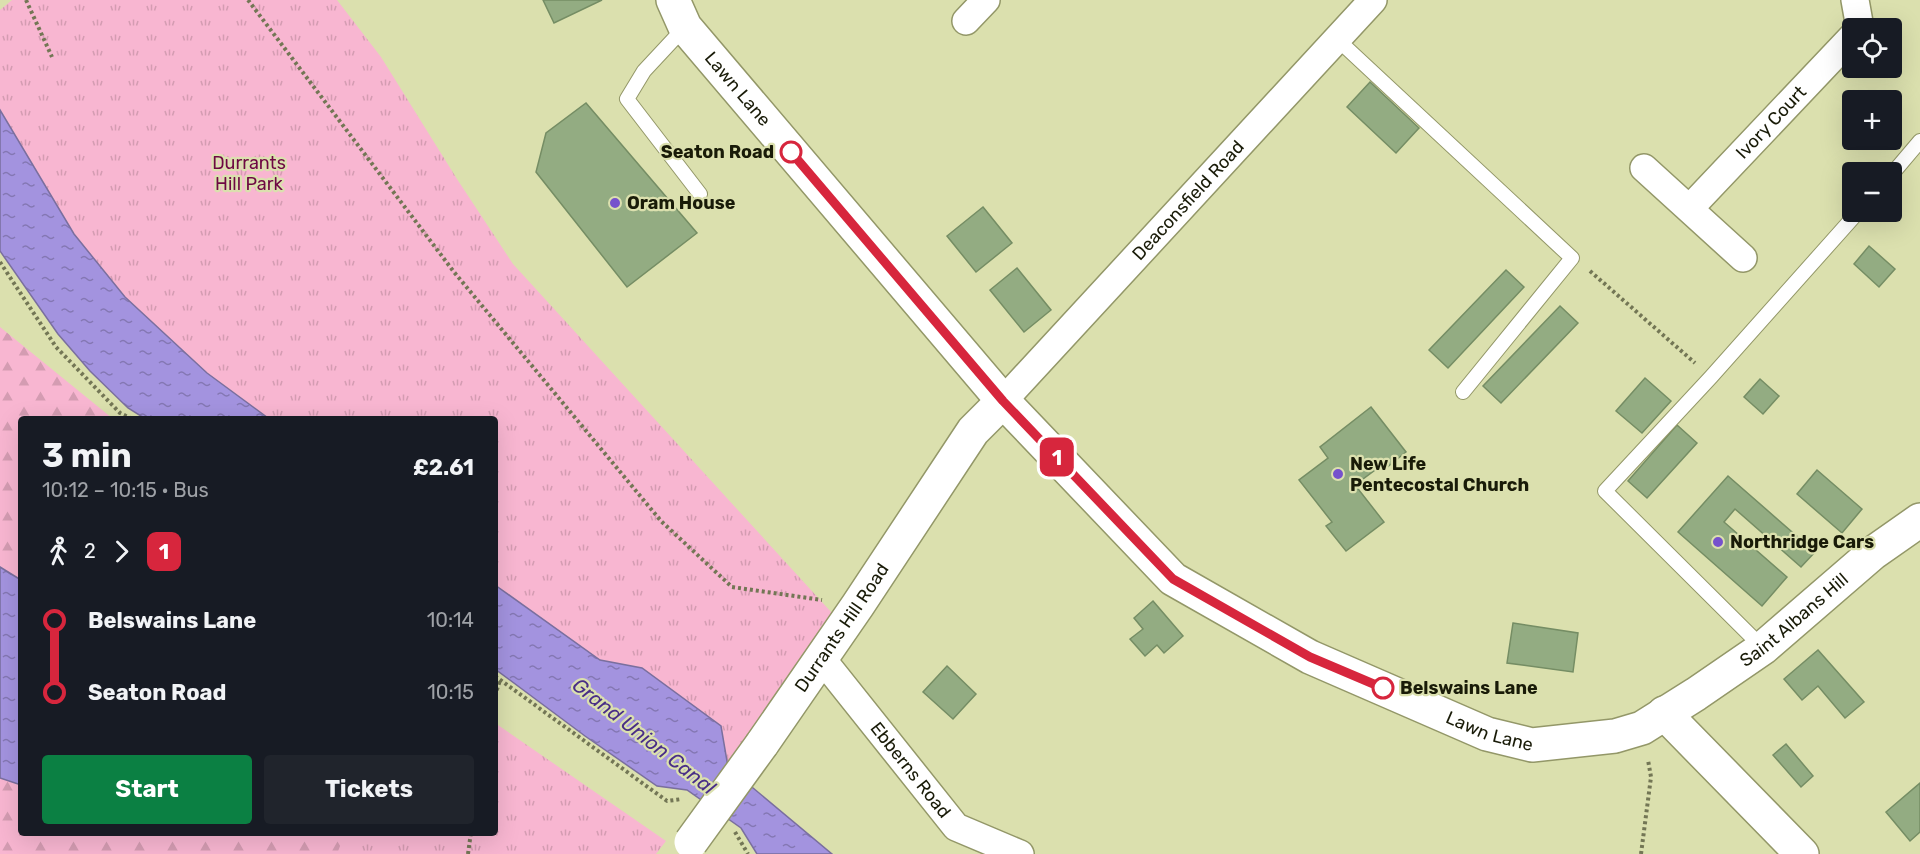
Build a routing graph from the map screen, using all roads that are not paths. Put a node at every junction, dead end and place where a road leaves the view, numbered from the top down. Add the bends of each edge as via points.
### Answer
1 (986, 0) edge
2 (1373, 0) edge
3 (1855, 0) edge
4 (679, 14) edge
5 (1858, 18) edge
6 (966, 21) dead end
7 (1337, 39) junction
8 (1842, 48) edge
9 (1920, 141) edge
10 (1902, 162) edge
11 (1644, 168) dead end
12 (700, 194) dead end
13 (1690, 208) junction
14 (1849, 222) edge
15 (1743, 258) dead end
16 (1462, 392) dead end
17 (1003, 401) junction
18 (1920, 520) edge
19 (1763, 648) junction
20 (822, 659) junction
21 (1653, 721) junction
22 (686, 848) edge
23 (1020, 854) edge
24 (1802, 854) edge

1 - 6 street
2 - 7 street, Deaconsfield Road
3 - 5 street
4 - 12 lane via 627,99
4 - 17 street, Lawn Lane
7 - 16 lane via 1572,258
7 - 17 street, Deaconsfield Road
8 - 13 street, Ivory Court
9 - 10 lane
11 - 13 street
13 - 15 street
14 - 19 lane via 1605,490
17 - 20 street, Durrants Hill Road via 973,431
17 - 21 street, Lawn Lane via 1173,579 1310,657 1487,734 1532,745 1615,736
18 - 19 street, Saint Albans Hill via 1874,553
19 - 21 street, Saint Albans Hill
20 - 22 street, Durrants Hill Road, bridge
20 - 23 street, Ebberns Road via 957,827
21 - 24 street

